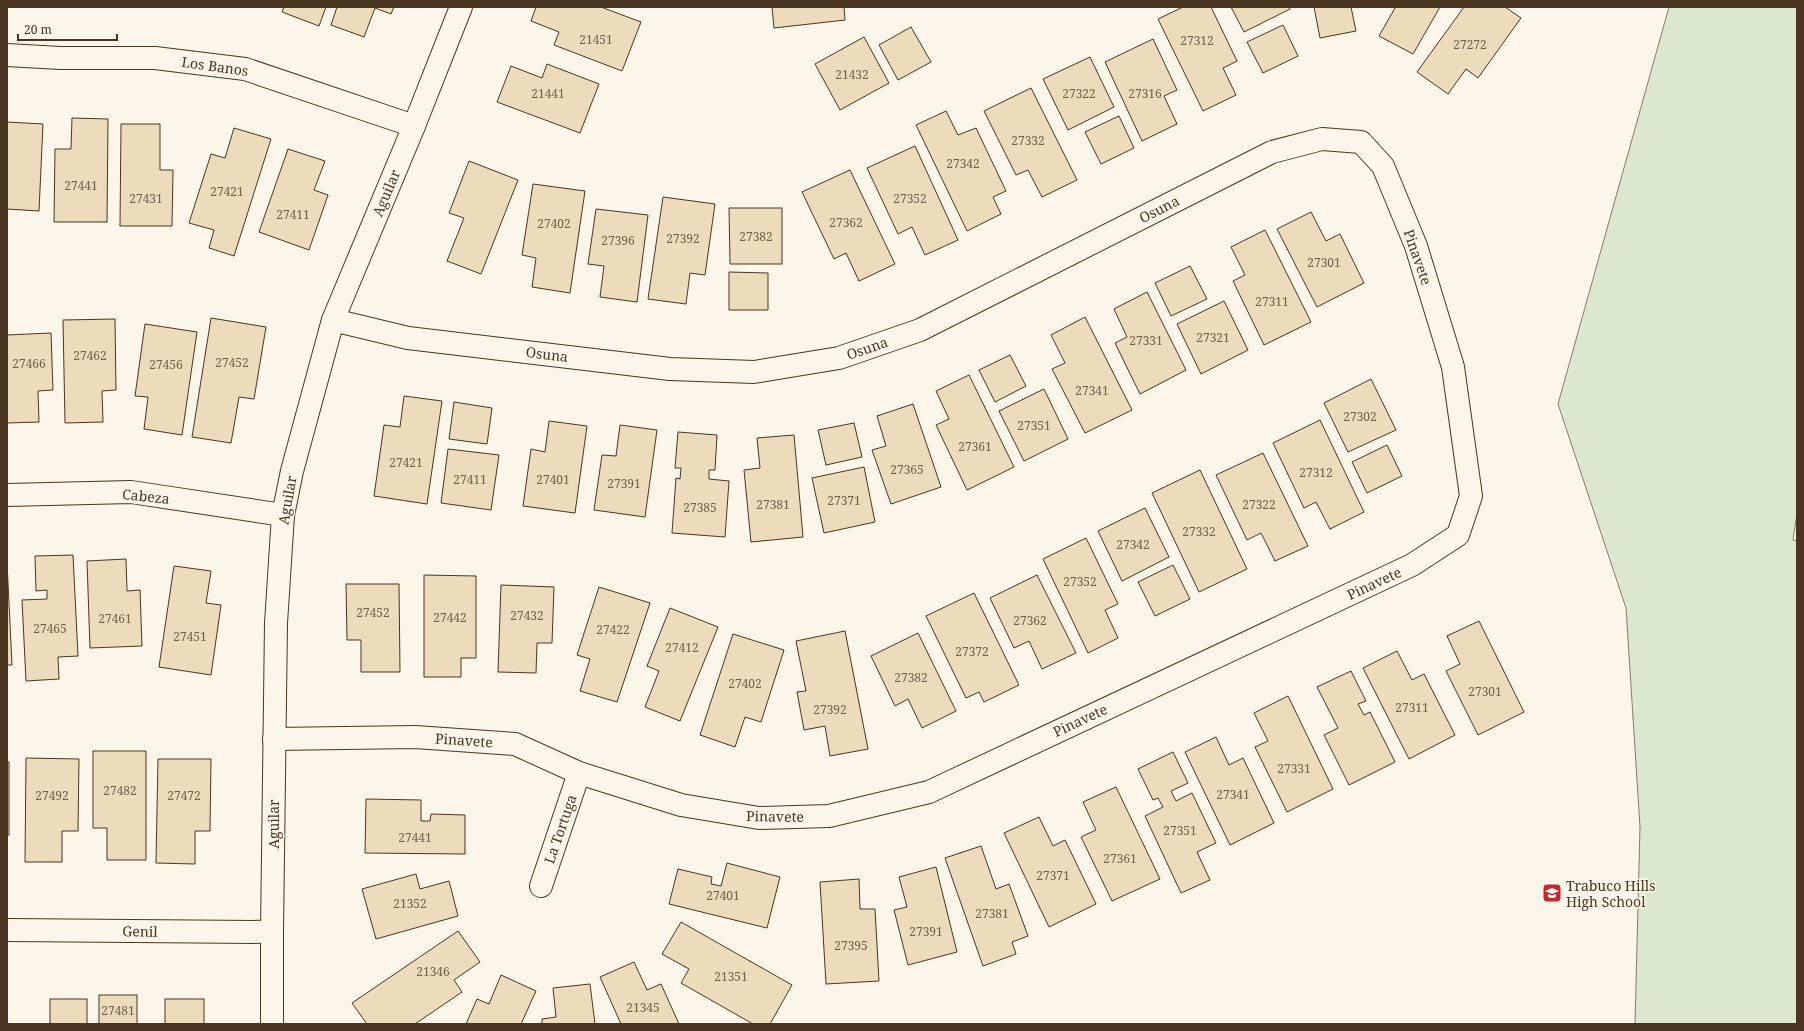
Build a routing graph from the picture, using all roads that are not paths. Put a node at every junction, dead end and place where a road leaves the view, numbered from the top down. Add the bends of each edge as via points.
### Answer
1 (461, 7) edge
2 (7, 54) edge
3 (414, 126) junction
4 (1361, 142) joint
5 (333, 320) junction
6 (7, 495) edge
7 (283, 515) junction
8 (274, 739) junction
9 (579, 773) junction
10 (541, 886) dead end
11 (7, 930) edge
12 (272, 932) junction
13 (272, 1024) edge

1 - 3 street, Aguilar
2 - 3 street, Los Banos via 60,58 155,58 244,69
3 - 5 street, Aguilar
4 - 5 street, Osuna via 1322,139 1272,152 920,330 839,358 754,372 670,369 408,338
4 - 9 street, Pinavete via 1383,166 1413,239 1453,367 1470,496 1458,535 1412,565 929,792 828,816 759,818 681,805
5 - 7 street, Aguilar via 292,471
6 - 7 street, Cabeza via 131,492
7 - 8 street, Aguilar via 276,608
8 - 9 street, Pinavete via 415,737 515,744
8 - 12 street, Aguilar
9 - 10 street, La Tortuga
11 - 12 street, Genil
12 - 13 street, Aguilar

